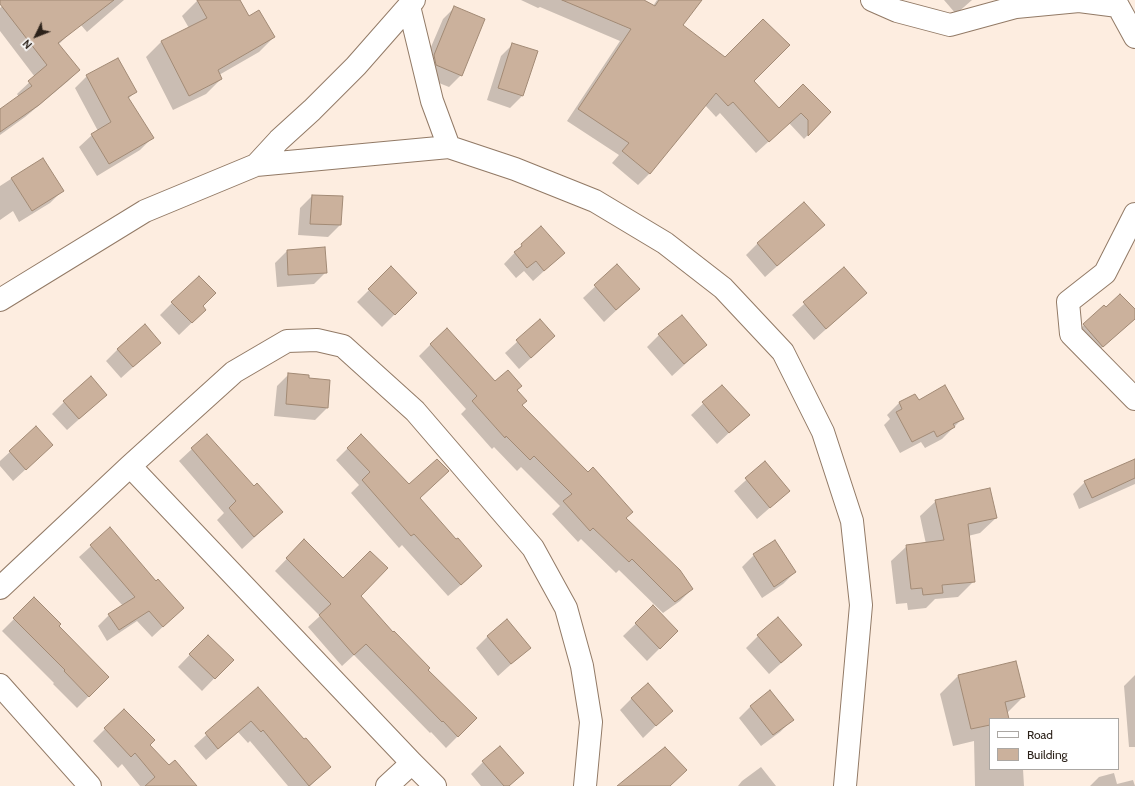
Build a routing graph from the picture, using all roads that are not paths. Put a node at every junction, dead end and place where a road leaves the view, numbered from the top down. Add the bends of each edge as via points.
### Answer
1 (872, 0) edge
2 (412, 3) edge
3 (1135, 37) edge
4 (449, 147) junction
5 (256, 165) junction
6 (1135, 214) edge
7 (0, 300) edge
8 (1135, 398) edge
9 (130, 466) junction
10 (0, 588) edge
11 (0, 685) edge
12 (412, 763) junction
13 (90, 786) edge
14 (387, 786) edge
15 (435, 786) edge
16 (585, 786) edge
17 (845, 786) edge

1 - 3 street via 897,11 950,25 1016,7 1079,1 1118,6
2 - 4 street via 432,101
2 - 5 street via 356,66
4 - 5 street
4 - 17 street via 515,169 595,201 664,243 723,288 783,352 823,432 852,521 861,605
5 - 7 street via 145,211
6 - 8 street via 1105,273 1068,302 1071,334
9 - 10 street
9 - 12 street
9 - 16 street via 234,372 287,341 317,340 343,346 420,416 533,548 566,608 582,666 591,722
11 - 13 street
12 - 14 street
12 - 15 street

